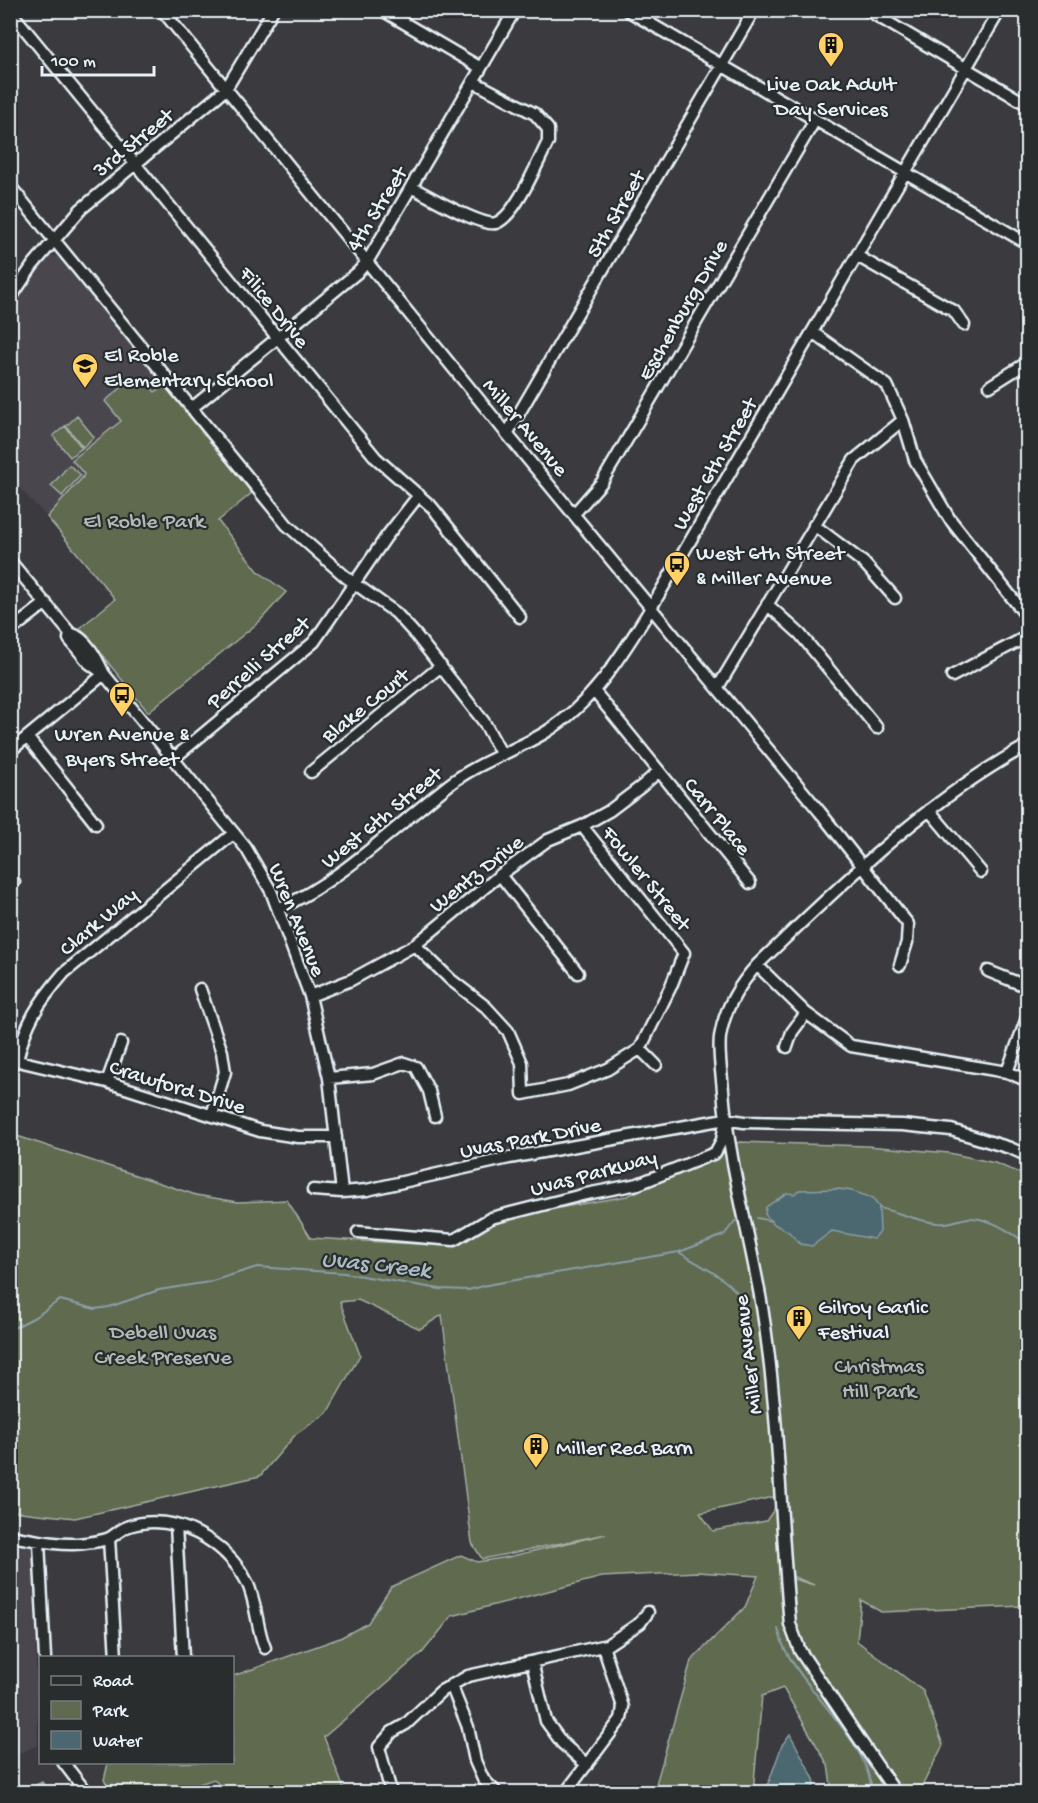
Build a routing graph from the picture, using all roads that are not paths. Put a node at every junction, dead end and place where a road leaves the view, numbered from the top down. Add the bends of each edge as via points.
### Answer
1 (162, 10) edge
2 (273, 10) edge
3 (382, 10) edge
4 (515, 10) edge
5 (627, 10) edge
6 (754, 10) edge
7 (867, 10) edge
8 (1000, 10) edge
9 (10, 11) edge
10 (723, 66) junction
11 (481, 68) junction
12 (966, 69) junction
13 (474, 82) junction
14 (226, 89) junction
15 (1028, 105) edge
16 (815, 120) junction
17 (135, 164) junction
18 (906, 173) junction
19 (10, 186) edge
20 (411, 187) junction
21 (54, 239) junction
22 (1028, 243) edge
23 (857, 255) junction
24 (367, 262) junction
25 (10, 299) edge
26 (964, 325) dead end
27 (812, 332) junction
28 (277, 339) junction
29 (1028, 362) edge
30 (990, 386) dead end
31 (192, 408) junction
32 (903, 420) junction
33 (507, 434) junction
34 (419, 495) junction
35 (574, 514) junction
36 (814, 525) junction
37 (10, 561) edge
38 (355, 583) junction
39 (895, 598) dead end
40 (46, 603) junction
41 (767, 604) junction
42 (651, 608) junction
43 (520, 616) dead end
44 (1028, 618) edge
45 (10, 631) edge
46 (1028, 636) edge
47 (441, 666) junction
48 (104, 674) junction
49 (952, 676) dead end
50 (718, 687) junction
51 (594, 691) junction
52 (877, 728) dead end
53 (27, 738) junction
54 (1028, 745) edge
55 (10, 751) edge
56 (502, 755) junction
57 (173, 759) junction
58 (658, 771) junction
59 (311, 772) dead end
60 (928, 810) junction
61 (96, 824) dead end
62 (582, 826) junction
63 (234, 833) junction
64 (861, 867) junction
65 (981, 872) dead end
66 (500, 875) junction
67 (750, 883) dead end
68 (278, 909) junction
69 (416, 945) junction
70 (757, 965) junction
71 (900, 965) dead end
72 (988, 971) dead end
73 (578, 973) dead end
74 (1028, 987) edge
75 (200, 988) dead end
76 (310, 996) junction
77 (806, 1013) junction
78 (1028, 1015) edge
79 (121, 1043) dead end
80 (787, 1047) dead end
81 (640, 1050) junction
82 (14, 1060) edge
83 (656, 1065) dead end
84 (1007, 1072) junction
85 (329, 1078) junction
86 (1028, 1081) edge
87 (106, 1083) junction
88 (212, 1115) junction
89 (435, 1116) dead end
90 (725, 1119) junction
91 (336, 1137) junction
92 (1028, 1156) edge
93 (313, 1190) dead end
94 (342, 1192) junction
95 (358, 1232) dead end
96 (176, 1525) junction
97 (10, 1536) edge
98 (109, 1538) junction
99 (39, 1542) junction
100 (648, 1612) dead end
101 (603, 1646) junction
102 (265, 1648) dead end
103 (45, 1656) edge
104 (116, 1656) edge
105 (183, 1656) edge
106 (532, 1662) junction
107 (451, 1685) junction
108 (67, 1764) edge
109 (586, 1765) junction
110 (86, 1792) edge
111 (392, 1792) edge
112 (496, 1792) edge
113 (566, 1792) edge
114 (895, 1792) edge

1 - 14 street, Miller Avenue
2 - 14 street, 3rd Street
3 - 11 street
4 - 11 street, 4th Street
5 - 10 street
6 - 10 street, 5th Street
7 - 12 street
8 - 12 street, West 6th Street
9 - 17 street, Filice Drive
10 - 16 street
10 - 33 street, 5th Street
11 - 13 street, 4th Street
12 - 15 street
12 - 18 street, West 6th Street
13 - 20 street, 4th Street
13 - 20 street via 535,114 548,129 548,142 509,214 495,223 479,221
14 - 17 street, 3rd Street
14 - 24 street, Miller Avenue
16 - 18 street
16 - 35 street, Eschenburg Drive via 602,482
17 - 21 street, 3rd Street via 81,209
17 - 28 street, Filice Drive
18 - 22 street
18 - 23 street, West 6th Street
19 - 21 street
20 - 24 street, 4th Street
21 - 25 street, 3rd Street
21 - 31 street
23 - 26 street via 954,311
23 - 27 street, West 6th Street
24 - 28 street, 4th Street
24 - 33 street, Miller Avenue
27 - 32 street via 887,385
27 - 42 street, West 6th Street
28 - 31 street, 4th Street
28 - 34 street, Filice Drive via 376,458
29 - 30 street
31 - 38 street via 287,525
32 - 36 street via 854,460
32 - 44 street via 915,460 949,518
33 - 35 street, Miller Avenue
34 - 38 street, Perrelli Street
34 - 43 street, Filice Drive
35 - 42 street, Miller Avenue
36 - 39 street via 864,563
36 - 41 street
37 - 40 street, Wren Avenue
38 - 47 street via 396,613
38 - 57 street, Perrelli Street via 314,642
40 - 45 street
40 - 48 street, Wren Avenue via 70,633 79,636
41 - 50 street
41 - 52 street via 800,634
42 - 50 street, Miller Avenue
42 - 51 street, West 6th Street
46 - 49 street
47 - 56 street via 489,728
47 - 59 street, Blake Court
48 - 53 street
48 - 57 street, Wren Avenue
50 - 64 street, Miller Avenue
51 - 56 street, West 6th Street via 548,731
51 - 58 street, Carr Place
53 - 55 street
53 - 61 street
54 - 60 street, Miller Avenue via 993,764
56 - 68 street, West 6th Street via 457,779 328,883
57 - 63 street, Wren Avenue
58 - 62 street, Wentz Drive via 609,811
58 - 67 street, Carr Place
60 - 64 street, Miller Avenue
60 - 65 street
62 - 66 street, Wentz Drive via 548,840
62 - 81 street, Fowler Street via 684,953
63 - 68 street, Wren Avenue via 262,873
63 - 82 street, Clark Way via 64,973 29,1021
64 - 70 street, Miller Avenue
64 - 71 street via 908,924
66 - 69 street, Wentz Drive
66 - 73 street
68 - 76 street, Wren Avenue
69 - 76 street, Wentz Drive via 351,980
69 - 81 street via 508,1031 522,1063 523,1094 568,1085 608,1069
70 - 77 street
70 - 90 street, Miller Avenue via 743,980 720,1037
72 - 74 street
75 - 88 street via 225,1072
76 - 85 street, Wren Avenue
77 - 80 street
77 - 84 street via 851,1046
78 - 84 street
79 - 87 street
81 - 83 street
82 - 87 street, Crawford Drive
84 - 86 street
85 - 89 street via 372,1074 404,1063 416,1067 429,1091
85 - 91 street, Wren Avenue
87 - 88 street, Crawford Drive
88 - 91 street, Crawford Drive via 260,1131
90 - 92 street via 951,1130
90 - 94 street, Uvas Park Drive
90 - 95 street, Uvas Parkway via 722,1140 715,1153 638,1184 491,1218 454,1240
90 - 114 street, Miller Avenue via 762,1311 790,1624 800,1651
91 - 94 street, Wren Avenue
93 - 94 street, Uvas Park Drive
96 - 98 street via 140,1523
96 - 102 street via 214,1543 238,1567 248,1584
96 - 105 street
97 - 99 street
98 - 99 street via 73,1544
98 - 104 street
99 - 103 street
100 - 101 street via 640,1623
101 - 106 street
101 - 109 street via 623,1707 621,1719
106 - 107 street via 468,1676
106 - 109 street via 546,1721
107 - 111 street via 379,1747
107 - 112 street via 468,1726 475,1761 483,1779
108 - 110 street
109 - 113 street

